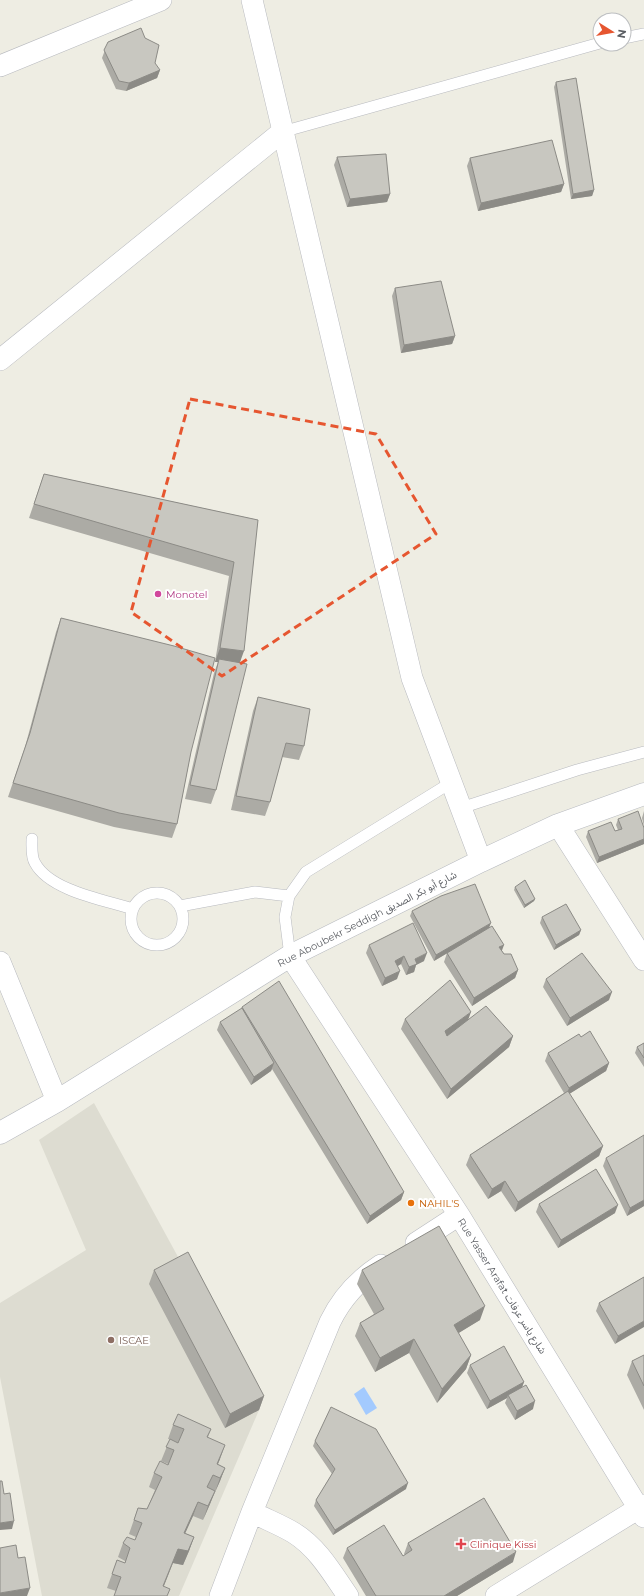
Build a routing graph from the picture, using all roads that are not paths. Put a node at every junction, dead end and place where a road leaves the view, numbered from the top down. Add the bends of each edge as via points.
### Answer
1 (161, 0) edge
2 (252, 0) edge
3 (644, 34) edge
4 (632, 36) edge
5 (592, 45) edge
6 (0, 66) edge
7 (282, 132) junction
8 (0, 360) edge
9 (644, 752) edge
10 (452, 782) junction
11 (644, 794) edge
12 (461, 808) junction
13 (558, 825) junction
14 (32, 839) dead end
15 (481, 861) junction
16 (289, 896) junction
17 (180, 906) junction
18 (133, 909) junction
19 (290, 956) junction
20 (644, 960) edge
21 (0, 962) edge
22 (56, 1101) junction
23 (0, 1133) edge
24 (459, 1215) junction
25 (642, 1510) edge
26 (252, 1512) junction
27 (220, 1596) edge
28 (348, 1596) edge
29 (496, 1596) edge

1 - 6 street
2 - 7 street
3 - 4 lane
5 - 7 lane
7 - 8 street
7 - 10 street via 412,678
9 - 12 lane via 578,770
10 - 12 street
10 - 16 lane via 306,872
11 - 13 street, Rue Aboubekr Seddigh شارع أبو بكر الصديق
12 - 15 street
13 - 15 street, Rue Aboubekr Seddigh شارع أبو بكر الصديق
13 - 20 street
14 - 18 lane via 34,862 47,878 65,888
15 - 19 street, Rue Aboubekr Seddigh شارع أبو بكر الصديق
16 - 17 lane via 255,892
16 - 19 lane via 285,917
17 - 18 lane via 172,897 162,893 150,894 140,899
17 - 18 lane via 184,918 182,929 175,938 165,944 153,945 142,940 135,932 131,920
19 - 22 street, Rue Aboubekr Seddigh شارع أبو بكر الصديق
19 - 24 street, Rue Yasser Arafat شارع ياسر عرفات
21 - 22 street
22 - 23 street, Rue Aboubekr Seddigh شارع أبو بكر الصديق
24 - 25 street, Rue Yasser Arafat شارع ياسر عرفات
24 - 26 street via 370,1272 345,1295 336,1309
25 - 29 street
26 - 27 street
26 - 28 street via 294,1533 311,1546

